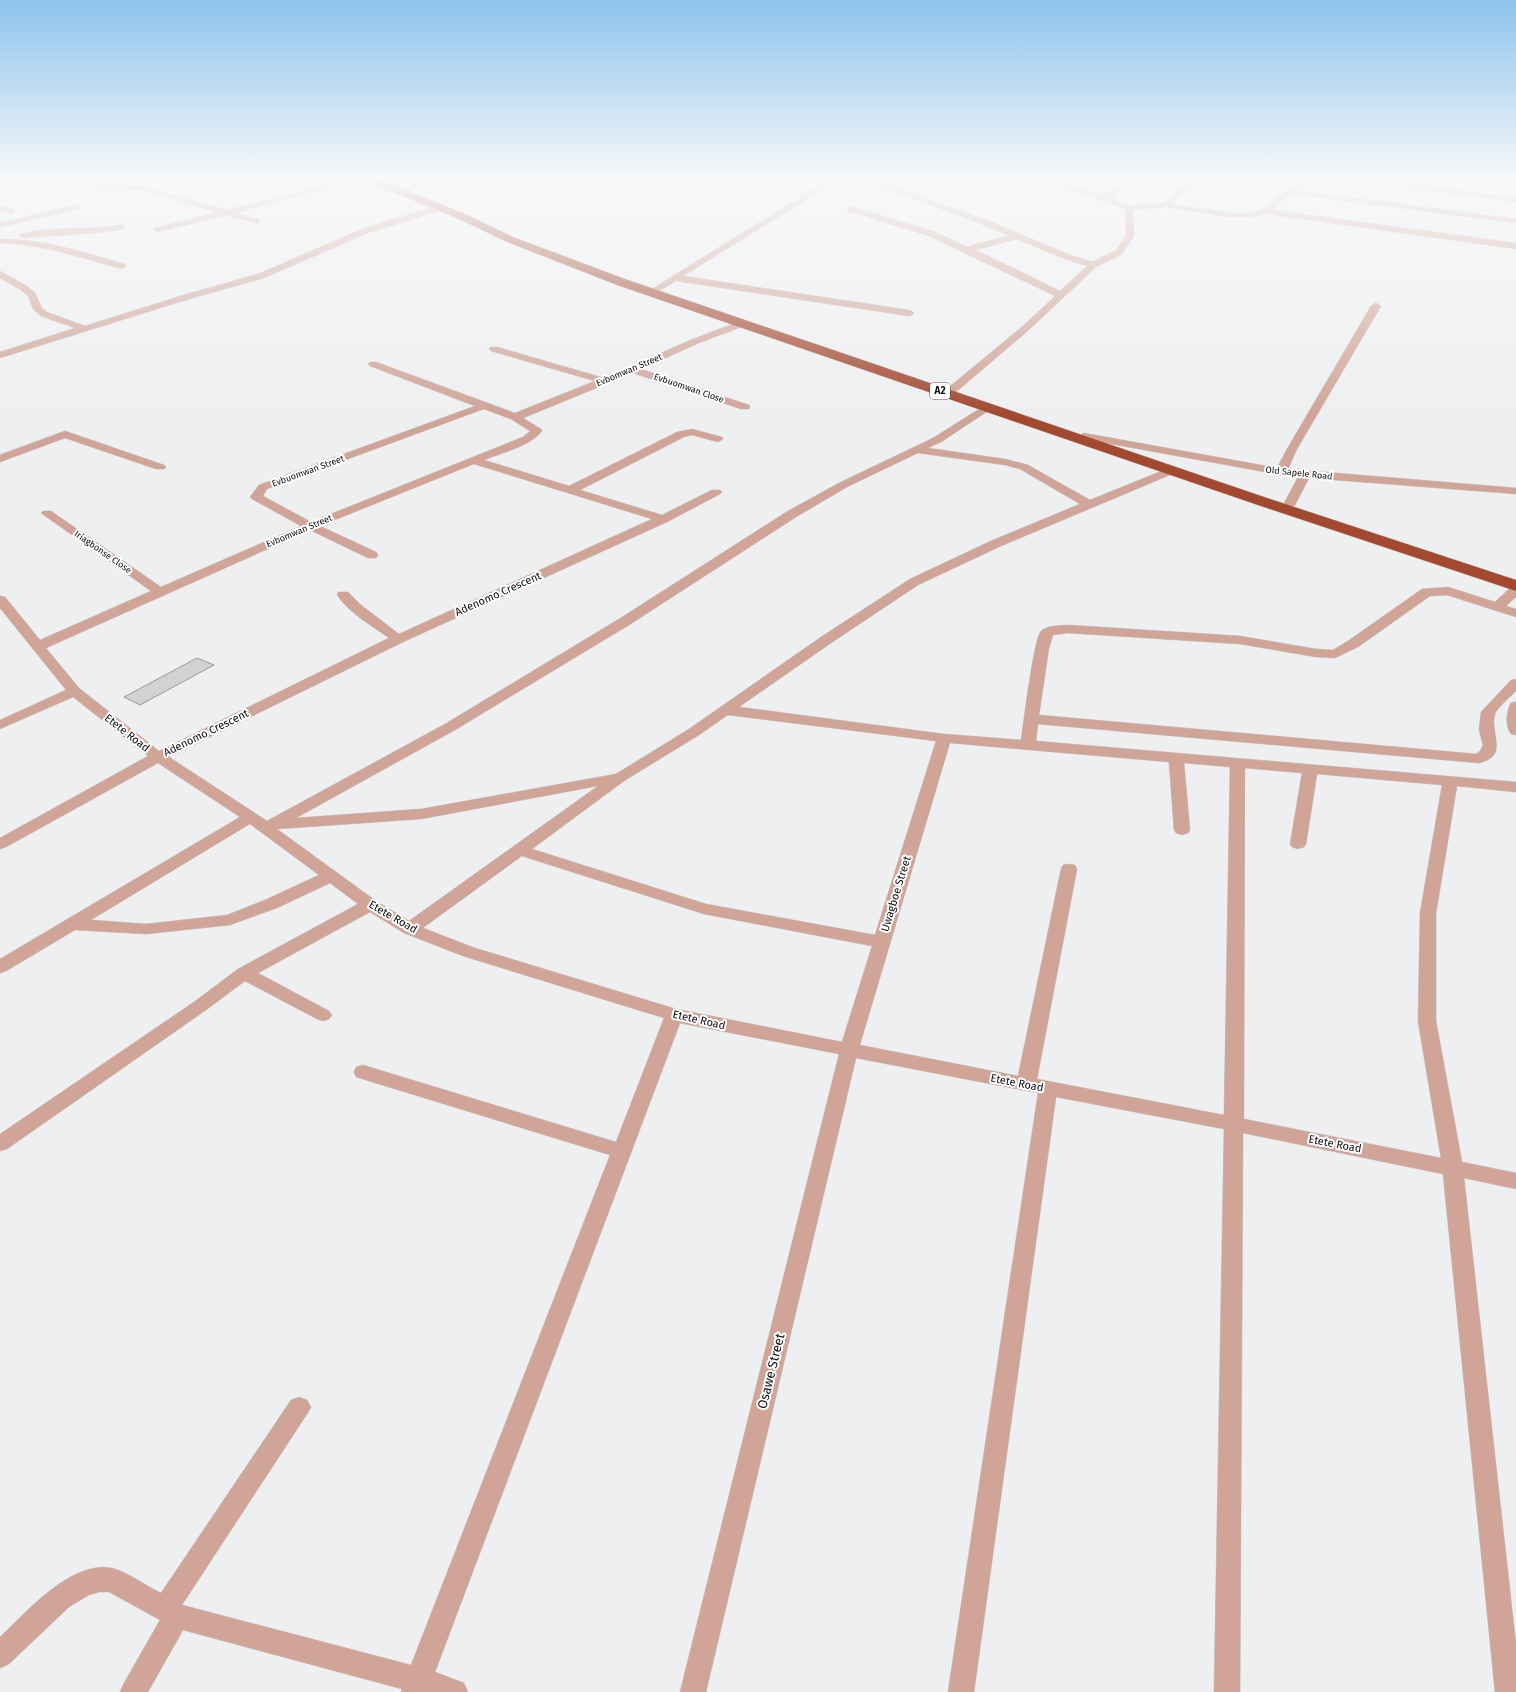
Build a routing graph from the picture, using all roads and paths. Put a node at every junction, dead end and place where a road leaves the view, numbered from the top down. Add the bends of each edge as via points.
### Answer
1 (93, 258) edge
2 (304, 258) edge
3 (561, 258) edge
4 (570, 258) edge
5 (708, 258) edge
6 (984, 258) edge
7 (1075, 258) edge
8 (1108, 258) edge
9 (1093, 265) junction
10 (122, 266) dead end
11 (0, 274) edge
12 (676, 278) junction
13 (656, 289) junction
14 (1060, 295) junction
15 (1376, 306) dead end
16 (909, 314) dead end
17 (742, 324) junction
18 (83, 328) junction
19 (494, 349) dead end
20 (0, 355) edge
21 (373, 364) dead end
22 (632, 369) junction
23 (605, 381) junction
24 (952, 390) junction
25 (486, 406) junction
26 (745, 407) dead end
27 (987, 407) junction
28 (515, 417) junction
29 (1084, 436) junction
30 (718, 439) dead end
31 (917, 450) junction
32 (0, 459) edge
33 (476, 461) junction
34 (160, 467) dead end
35 (1173, 470) junction
36 (1281, 472) junction
37 (1305, 475) junction
38 (570, 490) junction
39 (1516, 491) edge
40 (716, 492) dead end
41 (1089, 505) junction
42 (1289, 505) junction
43 (47, 513) dead end
44 (663, 519) junction
45 (310, 526) junction
46 (372, 555) dead end
47 (1516, 580) edge
48 (1516, 586) edge
49 (1516, 590) edge
50 (160, 592) junction
51 (343, 595) dead end
52 (0, 600) edge
53 (1497, 607) junction
54 (1516, 613) edge
55 (398, 639) junction
56 (38, 646) junction
57 (1516, 683) edge
58 (74, 691) junction
59 (1516, 706) edge
60 (726, 710) junction
61 (1031, 719) junction
62 (0, 725) edge
63 (1516, 731) edge
64 (944, 738) junction
65 (1028, 745) junction
66 (158, 757) junction
67 (1176, 758) junction
68 (1238, 764) junction
69 (1310, 770) junction
70 (619, 778) junction
71 (1450, 782) junction
72 (1516, 787) edge
73 (251, 817) junction
74 (271, 826) junction
75 (1182, 830) dead end
76 (0, 844) edge
77 (1298, 844) dead end
78 (519, 850) junction
79 (1069, 869) dead end
80 (331, 876) junction
81 (370, 905) junction
82 (72, 924) junction
83 (410, 930) junction
84 (881, 942) junction
85 (0, 967) edge
86 (244, 973) junction
87 (324, 1015) dead end
88 (674, 1015) junction
89 (849, 1050) junction
90 (363, 1072) dead end
91 (1026, 1085) junction
92 (1048, 1089) junction
93 (1234, 1124) junction
94 (0, 1144) edge
95 (622, 1151) junction
96 (1454, 1168) junction
97 (1516, 1181) edge
98 (299, 1406) dead end
99 (171, 1613) junction
100 (0, 1655) edge
101 (416, 1686) edge
102 (133, 1692) edge
103 (455, 1692) edge
104 (693, 1692) edge
105 (961, 1692) edge
106 (1228, 1692) edge
107 (1508, 1692) edge

1 - 10 street
2 - 18 street via 261,276
3 - 17 highway, A2 via 588,270
4 - 13 highway, A2
5 - 12 street
6 - 14 street
7 - 9 street
8 - 9 street
9 - 14 street
11 - 18 street via 32,295 38,309 44,314
12 - 13 street
12 - 16 street
13 - 24 highway, A2
14 - 24 street via 1027,327
15 - 36 street
17 - 22 street, Evbomwan Street
17 - 27 highway, A2
18 - 20 street
19 - 23 street
21 - 25 street, Evbomwan Street
22 - 23 street, Evbomwan Street
22 - 26 street, Evbuomwan Close
23 - 28 street, Evbomwan Street
24 - 29 highway, A2
25 - 28 street, Evbomwan Street
25 - 45 street, Evbuomwan Street via 263,487 258,492 256,497
27 - 31 street via 947,434
27 - 35 highway, A2
28 - 33 street, Evbomwan Street via 537,431 528,439
29 - 36 street, Old Sapele Road
29 - 42 highway, A2
30 - 38 street via 692,432 681,434
31 - 41 street via 1024,467
31 - 74 street via 843,485 792,514 624,622 464,719
32 - 34 street via 65,434
33 - 38 street
33 - 45 street, Evbomwan Street
35 - 41 street
35 - 48 highway, A2
36 - 37 street, Old Sapele Road
37 - 39 street, Old Sapele Road
37 - 42 street
38 - 44 street
40 - 44 street, Adenomo Crescent
41 - 60 street via 997,543 914,582
42 - 47 highway, A2
43 - 50 street, Iriagbonse Close
44 - 55 street, Adenomo Crescent
45 - 46 street, Evbuomwan Street
45 - 50 street, Evbomwan Street
49 - 53 street
50 - 56 street, Evbomwan Street
51 - 55 street via 356,608
52 - 56 street, Etete Road
53 - 54 street
53 - 61 street via 1448,590 1427,592 1335,654 1240,640 1054,630 1047,633 1042,648
55 - 66 street, Adenomo Crescent
56 - 58 street, Etete Road
57 - 61 street via 1488,712 1486,730 1490,745 1487,753 1479,759
58 - 62 street
58 - 66 street, Etete Road
59 - 63 street
60 - 64 street
60 - 70 street
61 - 65 street
64 - 65 street
64 - 84 street, Uwagboe Street
65 - 67 street
66 - 73 street, Etete Road
66 - 76 street, Adenomo Crescent
67 - 68 street
67 - 75 street
68 - 69 street
68 - 93 street
69 - 71 street
69 - 77 street
70 - 74 street via 420,814
70 - 78 street
71 - 72 street
71 - 96 street via 1428,913 1427,1021
73 - 74 street, Etete Road
73 - 82 street
74 - 80 street, Etete Road
78 - 83 street
78 - 84 street via 704,909
79 - 91 street
80 - 81 street, Etete Road
80 - 82 street via 230,920 146,929
81 - 83 street, Etete Road
81 - 86 street
82 - 85 street
83 - 88 street, Etete Road via 469,952
84 - 89 street, Uwagboe Street
86 - 87 street
86 - 94 street
88 - 89 street, Etete Road
88 - 95 street
89 - 91 street, Etete Road
89 - 104 street, Osawe Street
90 - 95 street
91 - 92 street, Etete Road
92 - 93 street, Etete Road
92 - 105 street
93 - 96 street, Etete Road
93 - 106 street
95 - 101 street
96 - 97 street, Etete Road
96 - 107 street
98 - 99 street
99 - 100 street via 112,1580 99,1580 73,1589 60,1598
99 - 101 street
99 - 102 street
101 - 103 street

